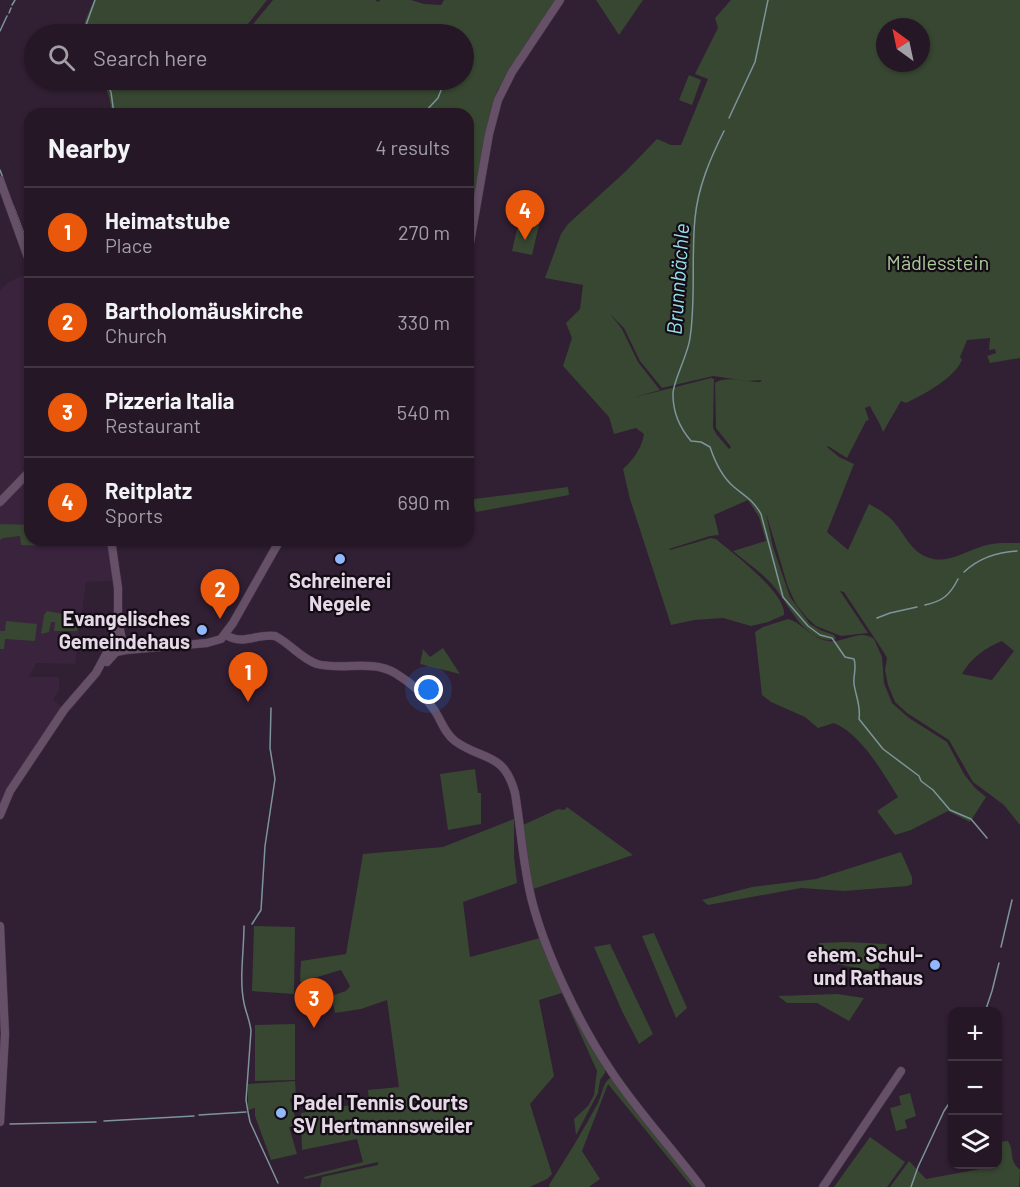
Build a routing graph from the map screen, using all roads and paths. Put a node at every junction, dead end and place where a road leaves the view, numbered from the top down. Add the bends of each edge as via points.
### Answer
1 (560, 0) edge
2 (0, 180) edge
3 (474, 220) edge
4 (24, 246) edge
5 (24, 477) edge
6 (0, 502) edge
7 (112, 546) edge
8 (277, 546) edge
9 (118, 617) junction
10 (226, 635) junction
11 (146, 647) junction
12 (96, 673) junction
13 (0, 815) edge
14 (0, 926) edge
15 (901, 1071) dead end
16 (0, 1122) edge
17 (701, 1187) edge
18 (823, 1187) edge

1 - 3 street via 498,100
2 - 4 street
5 - 6 street
7 - 9 street
8 - 10 street
9 - 11 street via 122,640
9 - 12 street via 109,651
10 - 11 street via 212,642
10 - 17 street via 242,640 275,636 316,663 376,666 394,672 427,700 453,740 490,758 506,771 512,782 533,904 576,1011 611,1071
11 - 12 street via 116,652
12 - 13 street via 58,719 10,791
14 - 16 street via 5,1034
15 - 18 street

